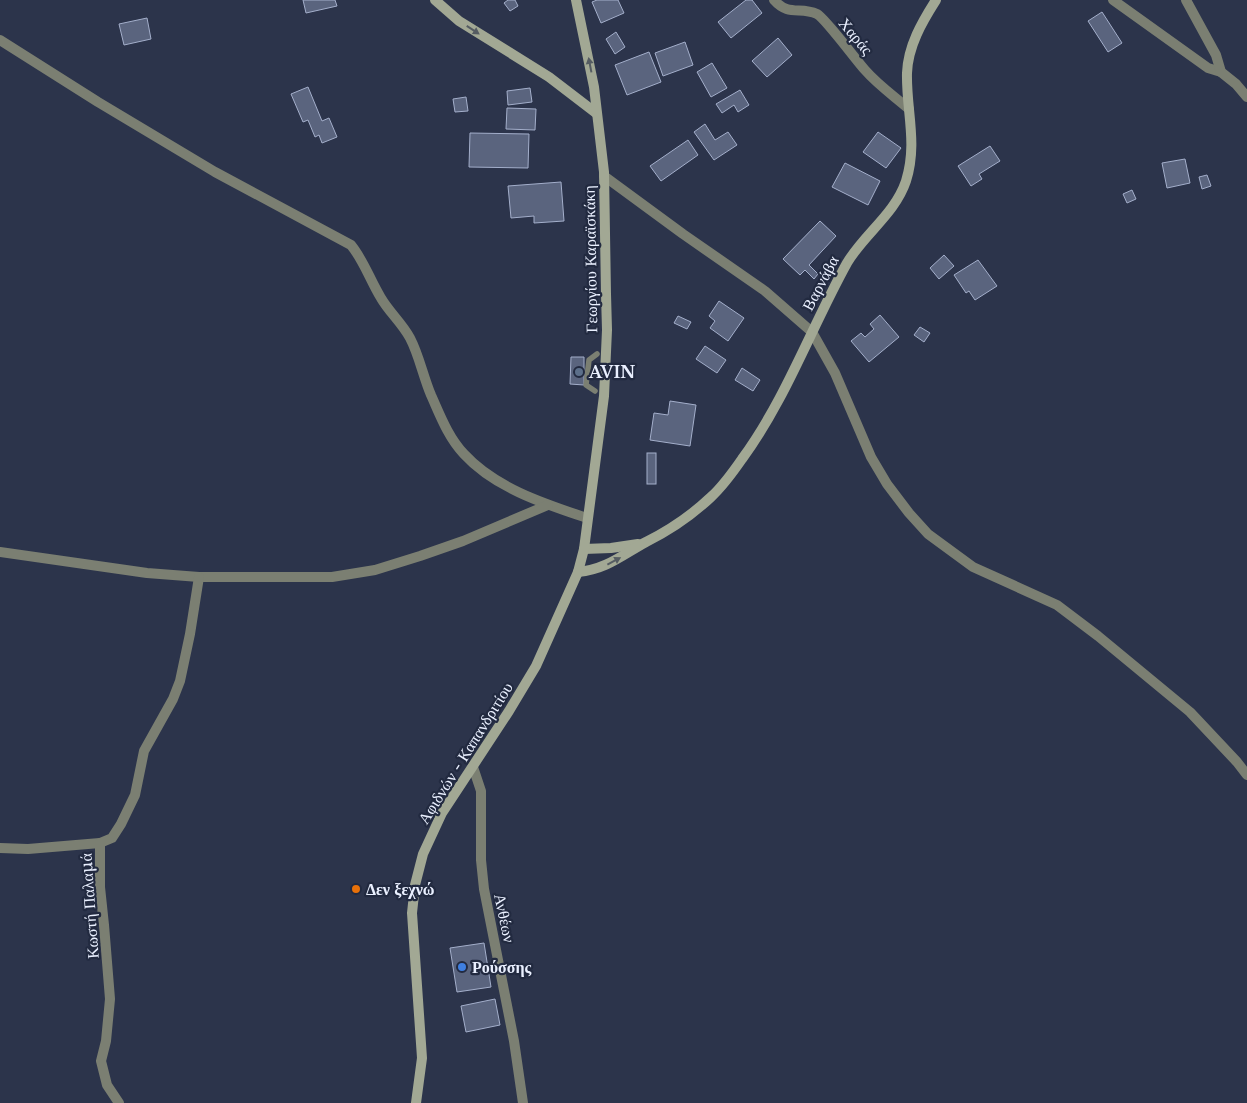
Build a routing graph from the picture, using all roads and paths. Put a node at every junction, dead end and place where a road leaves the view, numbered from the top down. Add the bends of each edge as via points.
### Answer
1 (435, 0) edge
2 (576, 0) edge
3 (774, 0) edge
4 (936, 0) edge
5 (1113, 0) edge
6 (1186, 0) edge
7 (0, 40) edge
8 (1221, 72) junction
9 (1247, 97) edge
10 (909, 108) junction
11 (596, 113) junction
12 (604, 176) junction
13 (812, 332) junction
14 (598, 354) dead end
15 (595, 390) dead end
16 (548, 505) junction
17 (587, 518) junction
18 (647, 542) junction
19 (584, 549) junction
20 (0, 552) edge
21 (578, 572) junction
22 (199, 577) junction
23 (473, 767) junction
24 (1247, 776) edge
25 (100, 843) junction
26 (0, 848) edge
27 (119, 1103) edge
28 (416, 1103) edge
29 (523, 1103) edge

1 -> 11 main road via 459,21 549,77
11 -> 2 main road, Γεωργίου Καραϊσκάκη via 594,87
3 - 10 street, Χαράς via 787,11 818,14 866,71
4 - 10 main road, Βαρνάβα via 916,35 910,54 907,71
5 - 8 street via 1208,68
6 - 8 street via 1216,55
7 - 16 street via 216,172 351,245 381,298 409,337 445,426 463,454 485,473
8 - 9 street
10 - 13 main road, Βαρνάβα via 912,154 905,182 892,208 849,260
11 - 12 main road, Γεωργίου Καραϊσκάκη
12 - 13 street via 765,291
12 - 17 main road, Γεωργίου Καραϊσκάκη via 607,330 598,445
13 - 18 main road, Βαρνάβα via 772,415 728,477 712,496 666,532
13 - 24 street via 835,373 870,457 887,484 928,534 974,566 1056,605 1098,636 1190,712
14 - 15 lane via 589,360 586,385
16 - 17 street
16 - 22 street via 463,541 375,570 332,577
17 - 19 main road, Αφιδνών - Καπανδριτίου
18 - 19 main road, Βαρνάβα
21 -> 18 main road, Βαρνάβα via 602,567
19 - 21 main road, Αφιδνών - Καπανδριτίου
20 - 22 street
21 - 23 main road, Αφιδνών - Καπανδριτίου via 536,666
22 - 25 street, Κωστή Παλαμά via 180,681 144,751 134,795 121,824 112,838
23 - 28 main road, Αφιδνών - Καπανδριτίου via 442,813 415,885 412,929 422,1058
23 - 29 street, Ανθέων via 480,791 484,889
25 - 26 street
25 - 27 street, Κωστή Παλαμά via 100,887 110,998 101,1062 108,1085

